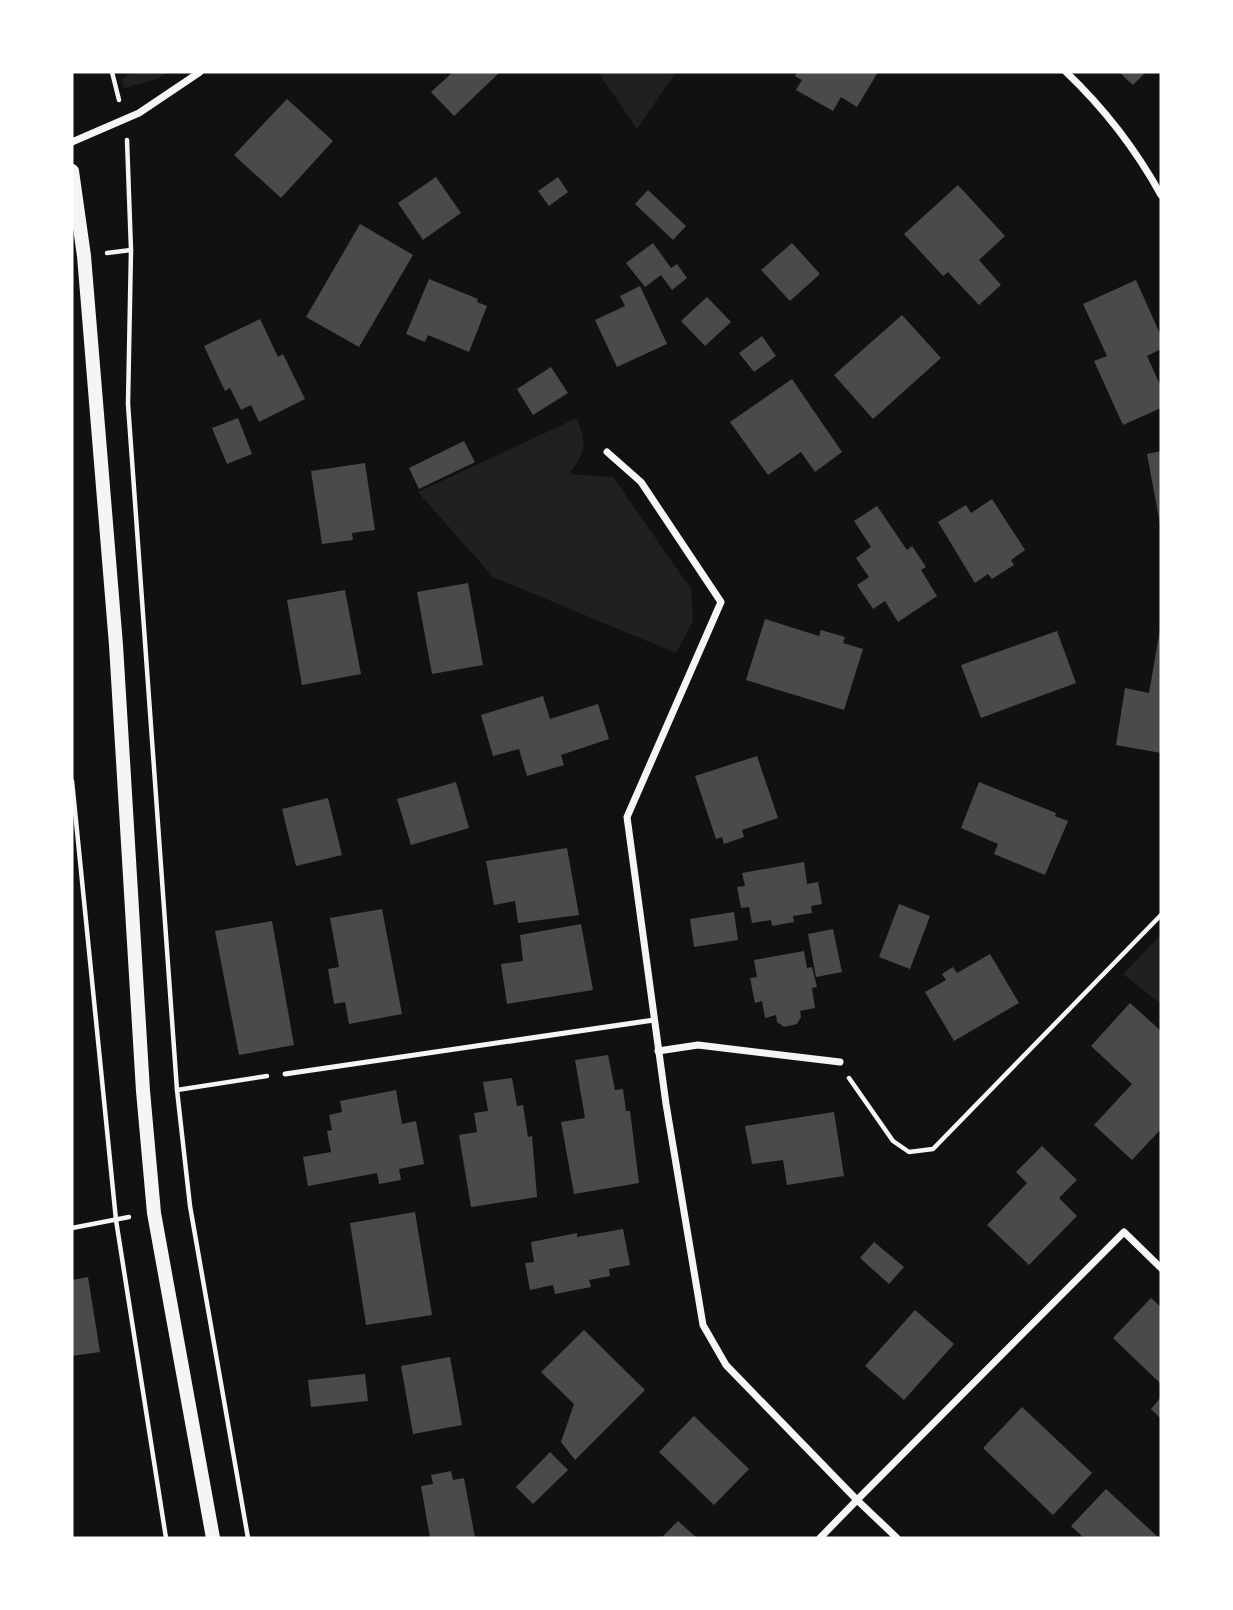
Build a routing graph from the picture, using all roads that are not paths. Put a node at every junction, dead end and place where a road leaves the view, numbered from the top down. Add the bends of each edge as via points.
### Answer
1 (200, 72) edge
2 (1066, 72) edge
3 (72, 142) edge
4 (72, 171) edge
5 (1161, 195) edge
6 (607, 452) dead end
7 (654, 1020) junction
8 (658, 1051) junction
9 (840, 1062) road end
10 (285, 1073) road end
11 (1161, 1268) edge
12 (857, 1500) junction
13 (213, 1538) edge
14 (820, 1538) edge
15 (897, 1538) edge

1 - 3 street via 125,120
2 - 5 street via 1139,155
4 - 13 main road via 84,256 114,631 154,1213
6 - 7 street via 641,482 721,601 627,817
7 - 8 street
7 - 10 lane
8 - 9 street via 698,1045
8 - 12 street via 703,1325 726,1365
11 - 12 street via 1124,1233
12 - 14 street
12 - 15 street

